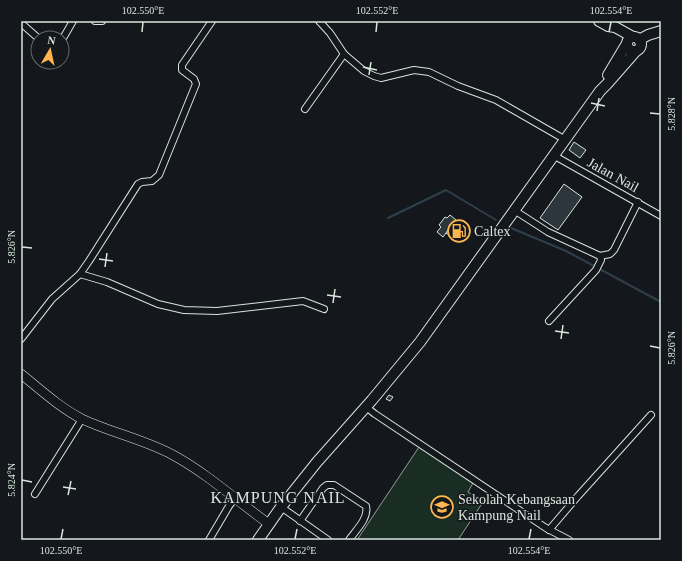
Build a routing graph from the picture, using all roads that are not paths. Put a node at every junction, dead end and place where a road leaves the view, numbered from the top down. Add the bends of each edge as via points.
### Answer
1 (73, 21) edge
2 (95, 21) edge
3 (102, 21) edge
4 (212, 21) edge
5 (319, 21) edge
6 (21, 23) edge
7 (604, 23) edge
8 (68, 30) edge
9 (30, 31) edge
10 (660, 32) edge
11 (633, 44) junction
12 (344, 54) junction
13 (305, 109) dead end
14 (564, 139) junction
15 (553, 155) junction
16 (638, 202) junction
17 (514, 210) junction
18 (661, 216) edge
19 (600, 256) junction
20 (80, 274) junction
21 (324, 309) dead end
22 (549, 321) dead end
23 (21, 339) edge
24 (21, 374) edge
25 (366, 407) junction
26 (651, 415) dead end
27 (82, 419) junction
28 (34, 494) dead end
29 (235, 498) junction
30 (281, 507) junction
31 (300, 520) junction
32 (269, 524) junction
33 (550, 530) junction
34 (209, 540) edge
35 (258, 540) edge
36 (328, 540) edge
37 (349, 540) edge
38 (569, 540) edge

1 - 8 street
2 - 3 street
4 - 20 street via 182,65 182,70 194,79 196,84 162,170 154,180 140,182 132,191
5 - 12 street via 330,32
6 - 9 street
7 - 11 main road
10 - 11 main road via 648,35
11 - 14 main road
12 - 13 street
12 - 14 street via 364,71 381,78 414,70 435,74 458,86 496,100
14 - 15 main road
15 - 16 street, Jalan Nail
15 - 17 main road
16 - 18 street, Jalan Nail
16 - 19 street via 614,250 610,254
17 - 19 street via 548,232
17 - 25 main road via 420,342
19 - 22 street via 597,268
20 - 21 street via 158,304 184,310 217,311 303,301
20 - 23 street via 52,299
24 - 27 street via 62,408
25 - 30 main road
25 - 33 street
26 - 33 street
27 - 28 street
27 - 29 street via 164,450 206,475
29 - 32 street
29 - 34 street
30 - 31 street
30 - 32 main road
31 - 36 street
31 - 37 street via 323,488 334,485 366,506 366,516
32 - 35 main road
33 - 38 street

